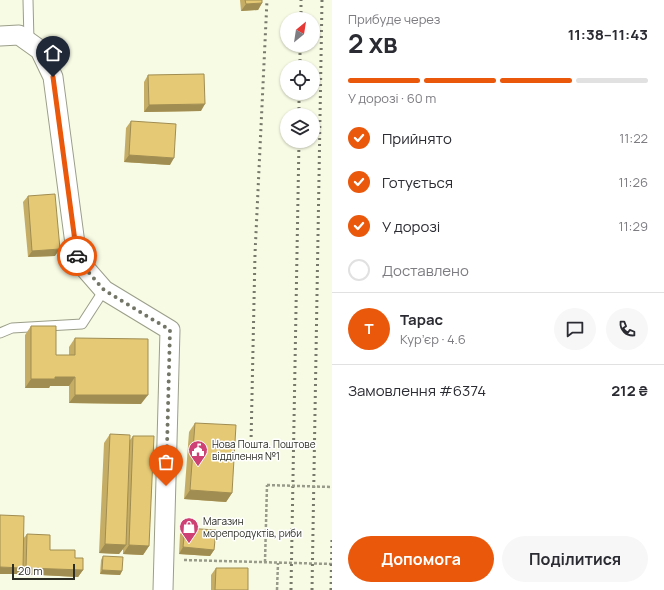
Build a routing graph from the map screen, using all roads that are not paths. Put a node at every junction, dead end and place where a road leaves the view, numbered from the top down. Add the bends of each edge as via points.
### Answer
1 (28, 0) edge
2 (0, 36) edge
3 (29, 43) junction
4 (104, 290) junction
5 (0, 333) edge
6 (163, 590) edge

1 - 3 lane
2 - 3 street via 19,35
3 - 4 street via 40,50 53,77 77,259
4 - 5 lane via 82,324 12,328
4 - 6 street via 170,330

